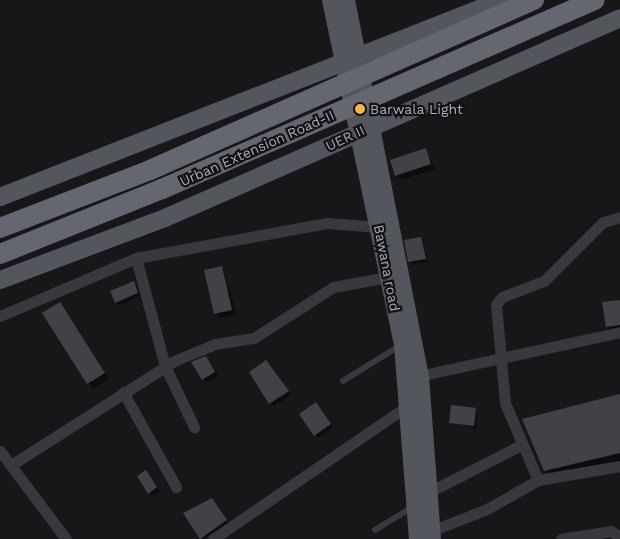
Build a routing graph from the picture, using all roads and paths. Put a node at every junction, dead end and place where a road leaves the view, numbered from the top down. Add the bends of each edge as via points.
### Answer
1 (331, 0) edge
2 (346, 0) edge
3 (502, 0) edge
4 (534, 0) edge
5 (594, 0) edge
6 (620, 18) edge
7 (351, 62) junction
8 (368, 127) junction
9 (0, 197) edge
10 (620, 217) edge
11 (379, 227) junction
12 (0, 228) edge
13 (0, 254) edge
14 (136, 258) junction
15 (388, 277) junction
16 (0, 280) edge
17 (0, 316) edge
18 (620, 332) edge
19 (403, 344) junction
20 (499, 361) junction
21 (165, 366) junction
22 (414, 377) junction
23 (343, 381) dead end
24 (123, 392) junction
25 (410, 404) junction
26 (194, 427) dead end
27 (521, 445) junction
28 (0, 451) edge
29 (11, 465) junction
30 (620, 466) edge
31 (538, 480) junction
32 (176, 487) dead end
33 (423, 498) junction
34 (375, 530) dead end
35 (427, 536) edge
36 (620, 537) edge
37 (66, 539) edge
38 (213, 539) edge
39 (561, 539) edge

1 - 7 main road, Bawana road
2 - 7 main road, Bawana road
3 - 7 main road
4 - 12 highway, Urban Extension Road-II, bridge via 150,170
5 - 13 highway, Urban Extension Road-II, bridge via 162,189
6 - 8 main road, UER II
7 - 8 main road, Bawana road
7 - 9 main road via 276,86
8 - 11 main road, Bawana road
8 - 16 main road, UER II via 98,246
8 - 22 main road, Bawana road
10 - 20 street via 603,222 544,281 498,300
11 - 14 street via 327,223
11 - 15 main road, Bawana road
14 - 17 street
14 - 21 street
15 - 19 main road, Bawana road
15 - 21 street via 333,287 254,338 215,344
18 - 20 street
19 - 22 main road, Bawana road
19 - 23 lane
20 - 22 street
20 - 27 street via 505,403
21 - 24 street
21 - 26 street
22 - 25 main road, Bawana road
22 - 33 main road, Bawana road
24 - 29 street
24 - 32 street
25 - 33 main road, Bawana road
25 - 38 street
27 - 31 street
27 - 33 street
28 - 29 street
29 - 37 street
30 - 31 street
31 - 35 street via 487,509
33 - 34 lane
33 - 35 main road, Bawana road
36 - 39 street via 610,531

